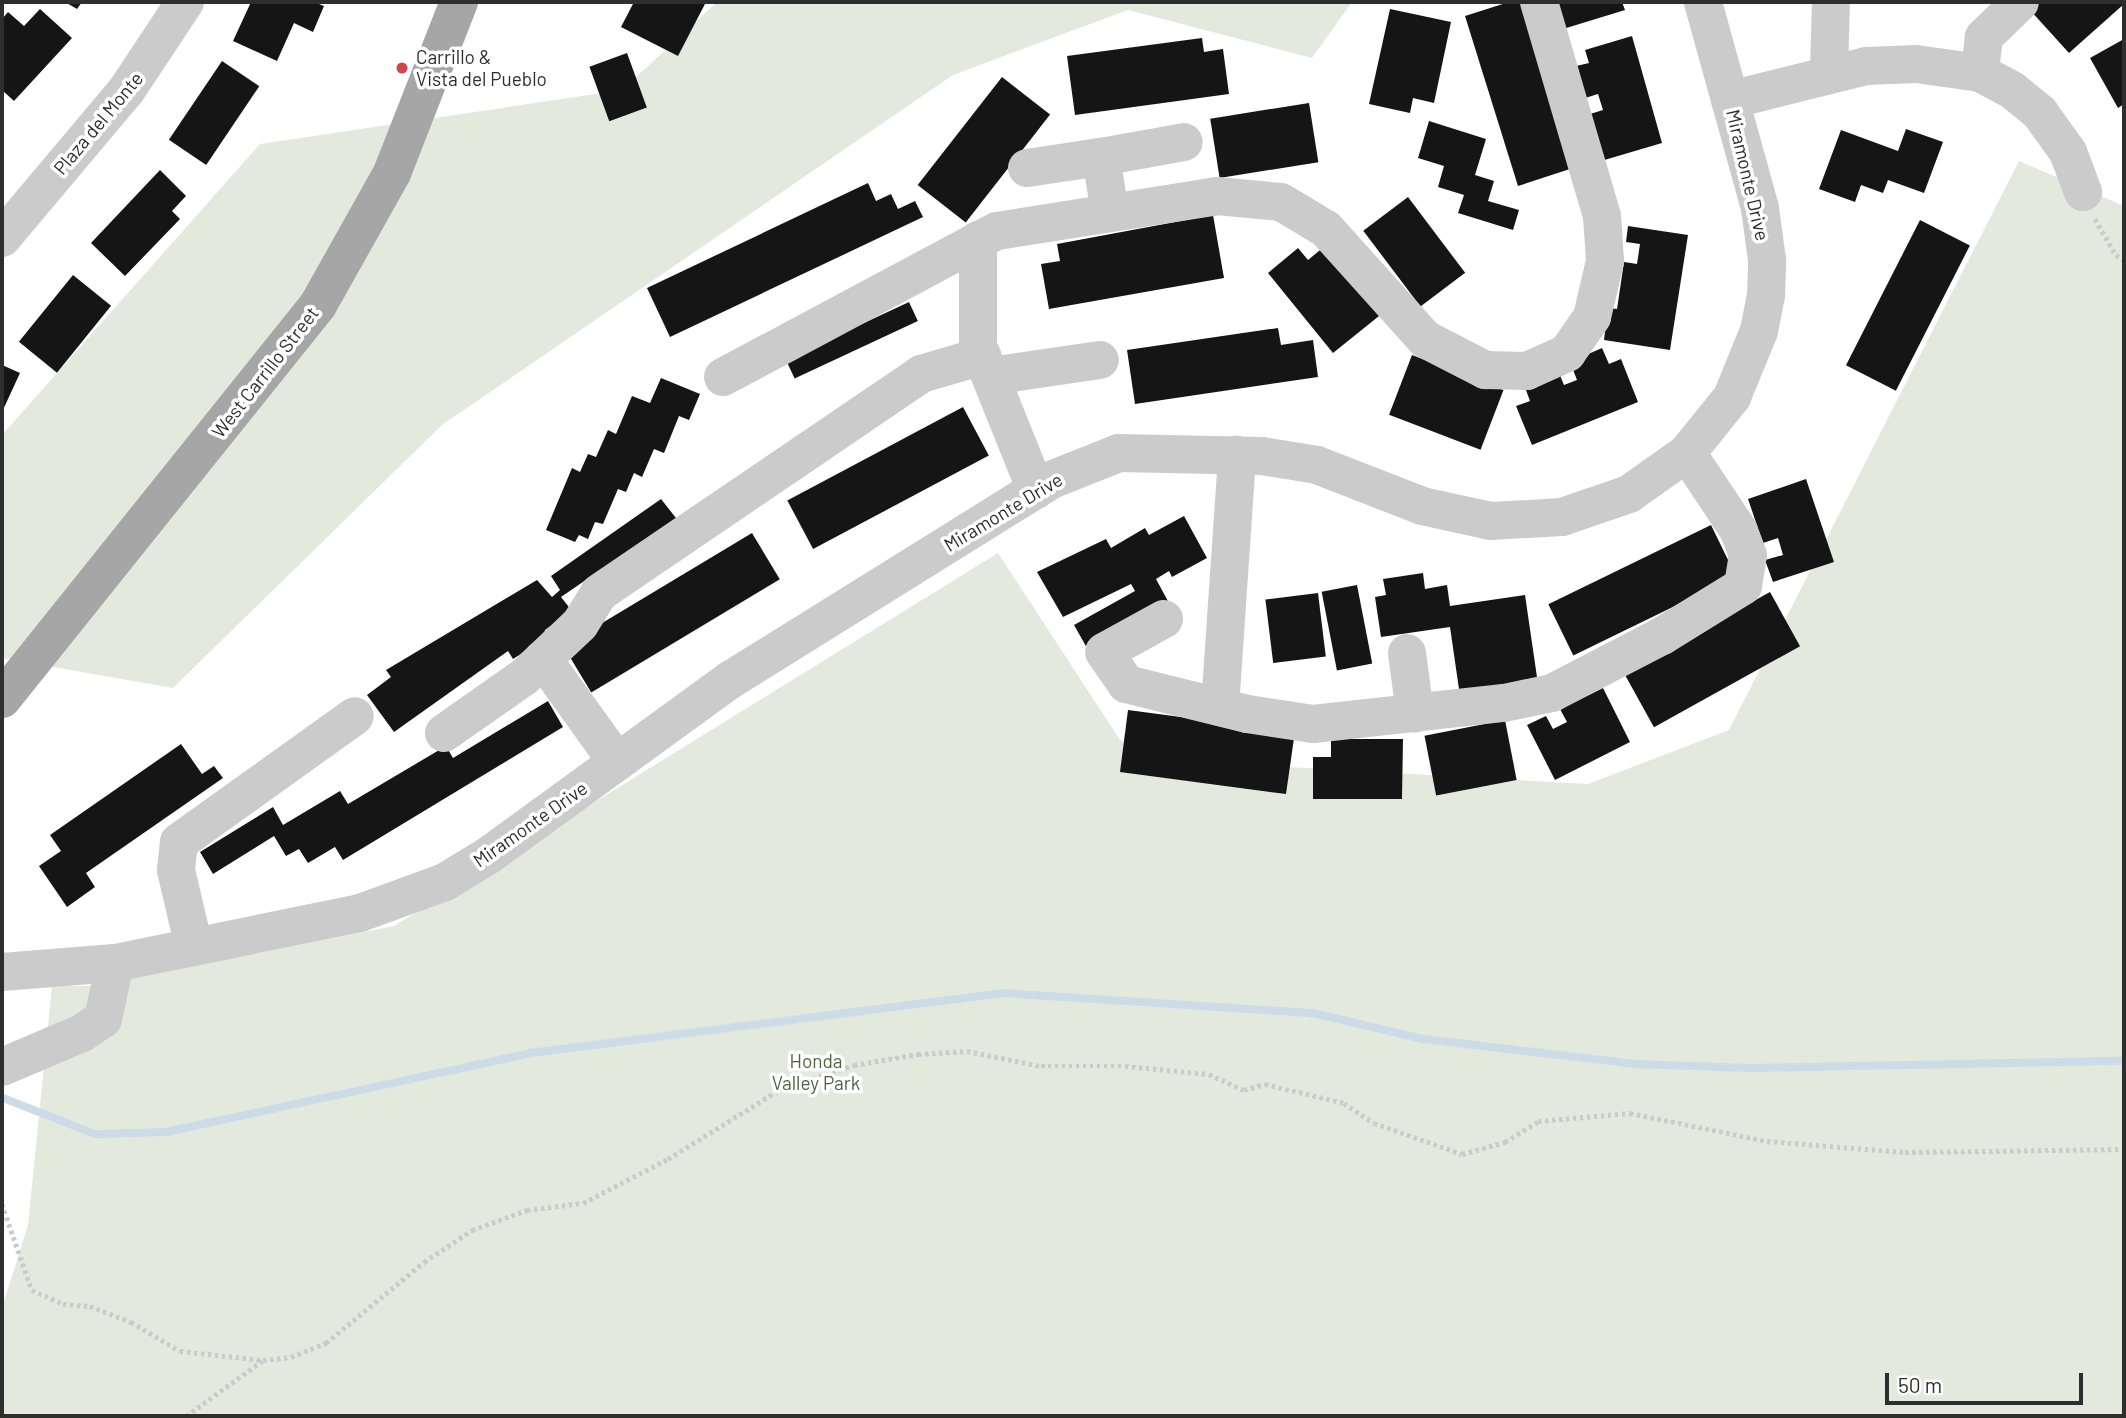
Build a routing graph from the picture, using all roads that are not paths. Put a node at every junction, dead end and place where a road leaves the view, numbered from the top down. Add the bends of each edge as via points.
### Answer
1 (185, 2) edge
2 (459, 2) edge
3 (1539, 2) edge
4 (1703, 2) edge
5 (1831, 2) edge
6 (2020, 2) edge
7 (1829, 72) junction
8 (1980, 73) junction
9 (1730, 100) junction
10 (1184, 142) dead end
11 (1101, 157) junction
12 (1027, 168) dead end
13 (2083, 192) road end
14 (1110, 213) junction
15 (2, 238) edge
16 (978, 240) junction
17 (1100, 360) dead end
18 (986, 366) junction
19 (723, 377) dead end
20 (1687, 453) junction
21 (1237, 455) junction
22 (1036, 489) junction
23 (1164, 620) dead end
24 (1407, 653) dead end
25 (543, 659) junction
26 (2, 699) edge
27 (1220, 707) junction
28 (1415, 713) junction
29 (355, 716) dead end
30 (444, 733) dead end
31 (617, 762) junction
32 (194, 947) junction
33 (115, 963) junction
34 (2, 972) edge
35 (2, 1067) edge

1 - 15 street, Plaza del Monte via 126,91
2 - 26 main road, West Carrillo Street via 392,173 318,305
3 - 14 street via 1602,216 1605,261 1592,317 1567,353 1527,371 1485,370 1437,345 1426,339 1326,229 1282,202 1217,196
4 - 9 street, Miramonte Drive
5 - 7 street
6 - 8 street via 1984,37
7 - 8 street via 1916,64
7 - 9 street
8 - 13 street via 2012,90 2040,114 2068,152
9 - 20 street, Miramonte Drive via 1760,208 1766,296 1759,331 1732,397
10 - 11 street
11 - 12 street
11 - 14 street
14 - 16 street via 997,231
16 - 18 street
16 - 19 street
17 - 18 street
18 - 22 street
18 - 25 street via 921,374 599,593 580,624
20 - 21 street, Miramonte Drive via 1660,475 1597,508 1527,522 1457,516 1317,465
20 - 28 street via 1739,531 1748,555 1743,586 1662,636 1552,693
21 - 22 street, Miramonte Drive via 1119,453
21 - 27 street
22 - 31 street, Miramonte Drive via 730,680
23 - 27 street via 1104,652 1126,684
24 - 28 street
25 - 30 street
25 - 31 street
27 - 28 street via 1313,724
29 - 32 street via 178,842 176,870
31 - 32 street, Miramonte Drive via 445,882 360,913
32 - 33 street, Miramonte Drive
33 - 34 street, Miramonte Drive
33 - 35 street via 103,1019 82,1033

